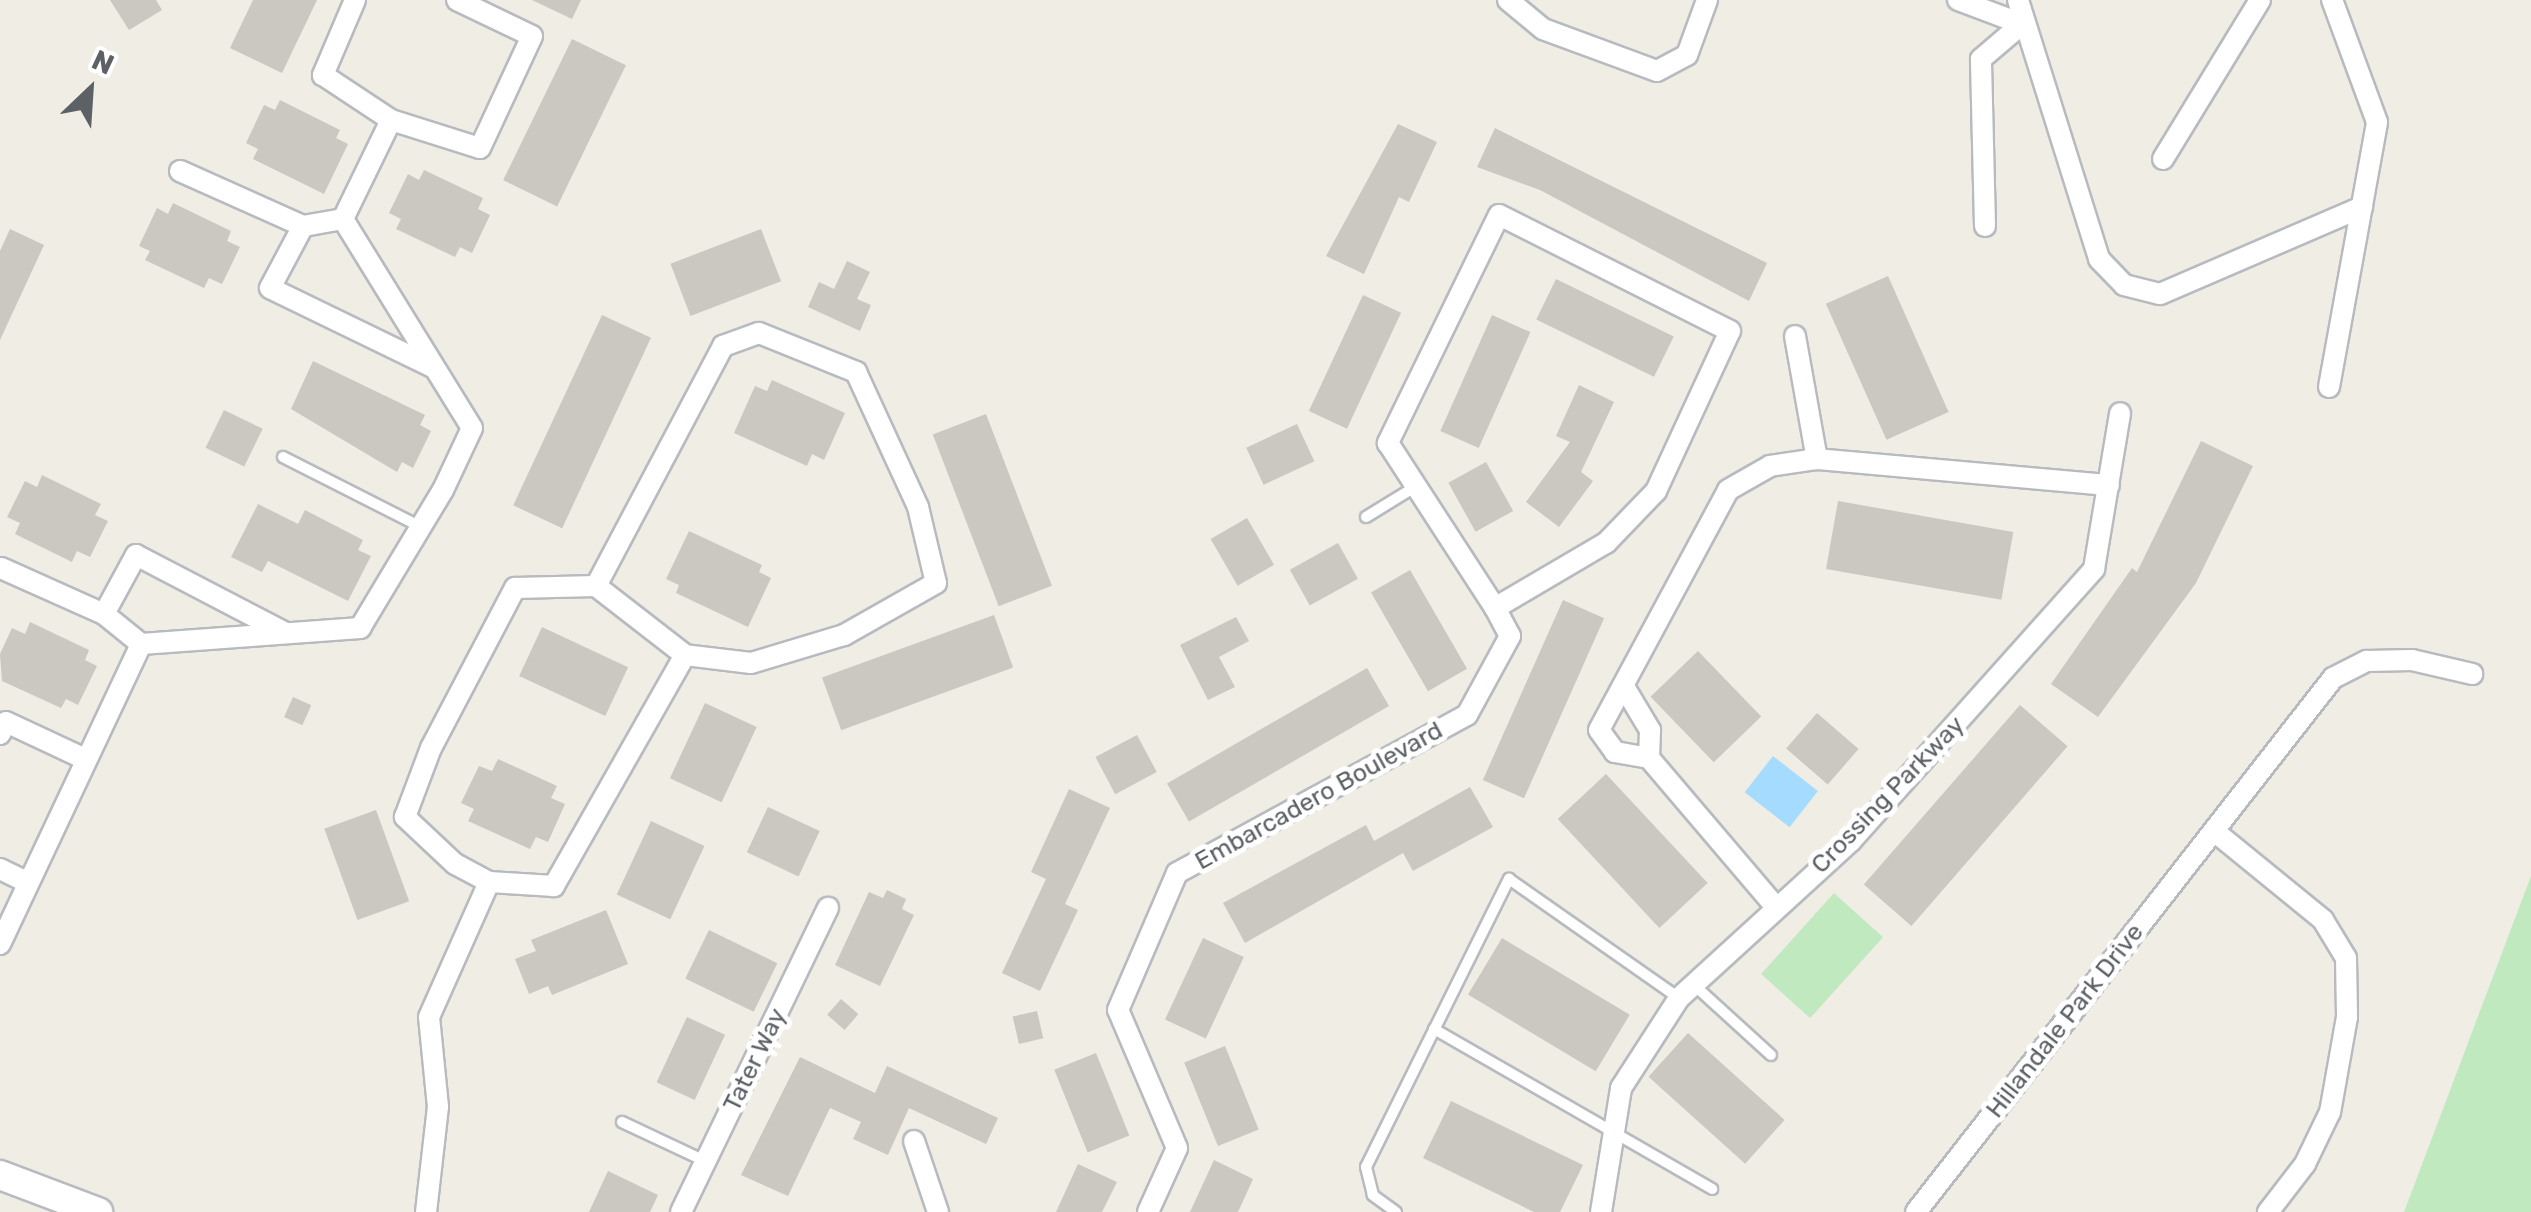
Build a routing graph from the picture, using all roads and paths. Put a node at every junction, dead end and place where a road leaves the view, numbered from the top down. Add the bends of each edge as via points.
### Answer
1 (354, 0) edge
2 (457, 0) edge
3 (1508, 0) edge
4 (1708, 0) edge
5 (1958, 0) edge
6 (2018, 0) edge
7 (2260, 0) edge
8 (2332, 0) edge
9 (2022, 24) junction
10 (391, 120) junction
11 (2163, 159) dead end
12 (180, 170) dead end
13 (2362, 207) junction
14 (343, 219) junction
15 (303, 226) junction
16 (1985, 226) dead end
17 (1795, 336) dead end
18 (435, 368) junction
19 (2329, 386) dead end
20 (2120, 412) dead end
21 (283, 457) dead end
22 (1817, 459) junction
23 (2109, 485) junction
24 (1416, 487) junction
25 (1366, 517) dead end
26 (420, 527) junction
27 (2, 568) edge
28 (596, 586) junction
29 (1495, 608) junction
30 (104, 614) junction
31 (288, 634) junction
32 (141, 644) junction
33 (685, 655) junction
34 (2472, 674) dead end
35 (1626, 690) junction
36 (0, 734) edge
37 (1649, 758) junction
38 (84, 759) junction
39 (2214, 831) junction
40 (0, 869) edge
41 (25, 881) junction
42 (489, 882) junction
43 (1776, 907) junction
44 (828, 908) dead end
45 (0, 944) edge
46 (1686, 991) junction
47 (1434, 1029) junction
48 (1771, 1056) dead end
49 (622, 1122) dead end
50 (1618, 1132) junction
51 (914, 1141) dead end
52 (706, 1161) junction
53 (0, 1175) edge
54 (1712, 1189) dead end
55 (98, 1212) edge
56 (426, 1212) edge
57 (681, 1212) edge
58 (938, 1212) edge
59 (1148, 1212) edge
60 (1396, 1212) edge
61 (1600, 1212) edge
62 (1916, 1212) edge
63 (2268, 1212) edge

1 - 10 street via 323,75
2 - 10 street via 532,36 480,148
3 - 4 street via 1543,28 1657,71 1687,56
5 - 9 street
6 - 9 street
7 - 11 street
8 - 13 street via 2377,122
9 - 13 street via 2098,259 2124,284 2160,294
9 - 16 street via 1981,60
10 - 14 street
12 - 15 street
13 - 19 street
14 - 15 street
14 - 18 street
15 - 18 street via 270,288
17 - 22 street
18 - 26 street via 472,428
20 - 23 street, Crossing Parkway
21 - 26 lane
22 - 23 street
22 - 35 street via 1770,466 1728,490
23 - 43 street, Crossing Parkway via 2094,570 1851,840
24 - 25 lane
24 - 29 street, Embarcadero Boulevard
24 - 29 street, Embarcadero Boulevard via 1388,444 1499,216 1730,331 1656,491 1606,543
26 - 31 street via 360,628
27 - 30 street
28 - 33 street
28 - 33 street via 723,346 759,334 856,372 918,506 936,583 844,635 751,663
28 - 42 street via 515,588 405,818 455,864
29 - 59 street, Embarcadero Boulevard via 1510,636 1467,715 1177,873 1118,1010 1177,1148
30 - 31 street via 136,556
30 - 32 street
31 - 32 street
32 - 38 street
33 - 42 street via 554,886
34 - 39 street, Hillandale Park Drive via 2412,660 2367,661 2333,678
35 - 37 street via 1650,730
35 - 37 street via 1599,730 1615,752
36 - 38 street via 6,722
37 - 43 street
38 - 41 street
39 - 62 street, Hillandale Park Drive
39 - 63 street via 2323,920 2346,958 2347,1017 2330,1112 2305,1164
40 - 41 street
41 - 45 street
42 - 56 street via 429,1017 438,1107
43 - 46 street, Crossing Parkway
44 - 52 street, Tater Way
46 - 47 lane via 1510,879
46 - 48 lane
46 - 50 street, Crossing Parkway via 1621,1088
47 - 50 lane
47 - 60 lane via 1366,1167 1373,1195
49 - 52 lane
50 - 54 lane
50 - 61 street, Crossing Parkway
51 - 58 street
52 - 57 street, Tater Way
53 - 55 main road

